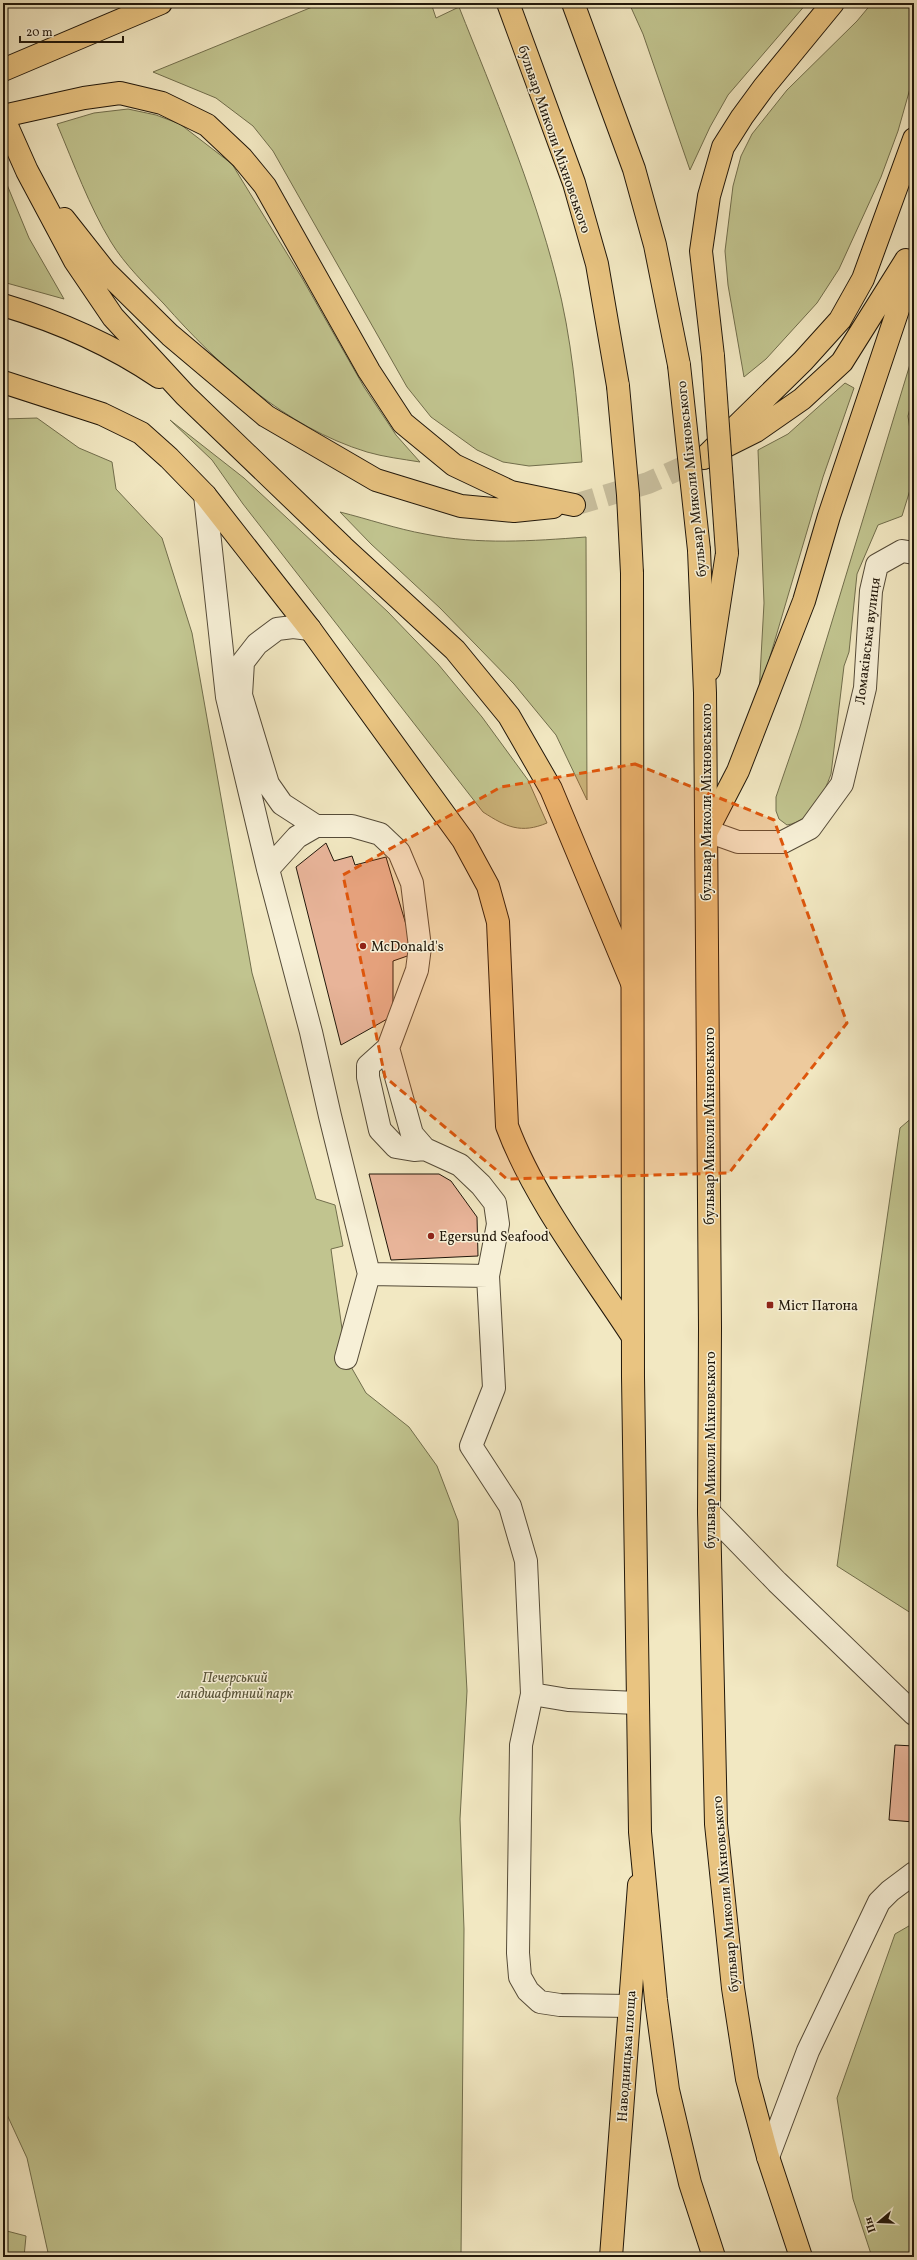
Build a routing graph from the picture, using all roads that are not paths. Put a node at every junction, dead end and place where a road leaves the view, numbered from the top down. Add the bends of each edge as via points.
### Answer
1 (161, 3) edge
2 (508, 3) edge
3 (573, 3) edge
4 (833, 3) edge
5 (3, 70) edge
6 (3, 117) edge
7 (914, 139) edge
8 (28, 172) junction
9 (914, 247) edge
10 (914, 262) edge
11 (3, 305) edge
12 (3, 382) edge
13 (186, 396) junction
14 (204, 495) junction
15 (914, 553) edge
16 (310, 629) junction
17 (705, 693) junction
18 (316, 826) junction
19 (707, 831) junction
20 (268, 869) junction
21 (632, 983) junction
22 (388, 1048) junction
23 (425, 1149) junction
24 (369, 1274) junction
25 (488, 1276) junction
26 (633, 1338) junction
27 (346, 1358) dead end
28 (709, 1512) junction
29 (532, 1694) junction
30 (638, 1703) junction
31 (914, 1714) edge
32 (642, 1856) junction
33 (914, 1873) edge
34 (630, 2006) junction
35 (768, 2157) junction
36 (612, 2257) edge
37 (714, 2257) edge
38 (801, 2257) edge

1 - 5 main road
2 - 21 main road, бульвар Миколи Міхновського, bridge via 574,183 595,256 618,386 632,573
3 - 17 main road, бульвар Миколи Міхновського, bridge via 634,169 655,245 679,365 699,550
4 - 17 main road, bridge via 742,117 724,147 709,196 701,251 714,356 727,553
6 - 8 main road
6 - 8 main road via 84,98 120,93 162,103 207,125 242,158 265,186 369,371 403,423 454,465 511,492 574,505 514,511 461,506 376,480 266,416 170,335 105,271
7 - 9 main road via 863,279 840,320 803,361 704,458 756,431 802,399 842,362
8 - 13 main road via 75,261 113,317
10 - 19 main road via 829,516 804,602 738,771
11 - 13 main road via 33,314 93,340 144,367
12 - 14 main road via 102,414 141,433
13 - 21 main road via 343,547 455,650 509,716 551,789
14 - 16 main road
14 - 20 street via 227,697
15 - 19 street, Ломаківська вулиця via 902,551 876,565 871,591 865,688 842,784 810,828 783,842 738,842
16 - 18 street via 277,629 257,644 243,662 241,695 268,784 282,804
16 - 26 main road via 463,840 488,886 498,922 507,1126 517,1152 538,1191
17 - 19 main road, бульвар Миколи Міхновського
18 - 20 street via 297,837
18 - 22 street via 352,826 380,834 399,852 412,883 420,947 417,970
19 - 28 main road, бульвар Миколи Міхновського
20 - 24 street via 312,1032
21 - 26 main road, бульвар Миколи Міхновського
22 - 23 street via 412,1134
22 - 23 street via 368,1066 368,1077 380,1130 396,1147
23 - 25 street via 460,1165 481,1184 494,1203 498,1224
24 - 25 street
24 - 27 street
25 - 29 street via 494,1388 471,1446 510,1506 526,1561
26 - 30 main road, бульвар Миколи Міхновського
28 - 31 street via 776,1582
28 - 35 main road, бульвар Миколи Міхновського via 716,1824 733,1988 747,2079
29 - 30 street via 568,1700
29 - 34 street via 521,1745 518,1953 520,1977 528,1991 540,2002 560,2005
30 - 32 main road, бульвар Миколи Міхновського
32 - 34 main road, Наводницька площа
32 - 37 main road, бульвар Миколи Міхновського via 668,2090 690,2183
33 - 35 street via 879,1902 808,2051
34 - 36 main road, Наводницька площа
35 - 38 main road, бульвар Миколи Міхновського

